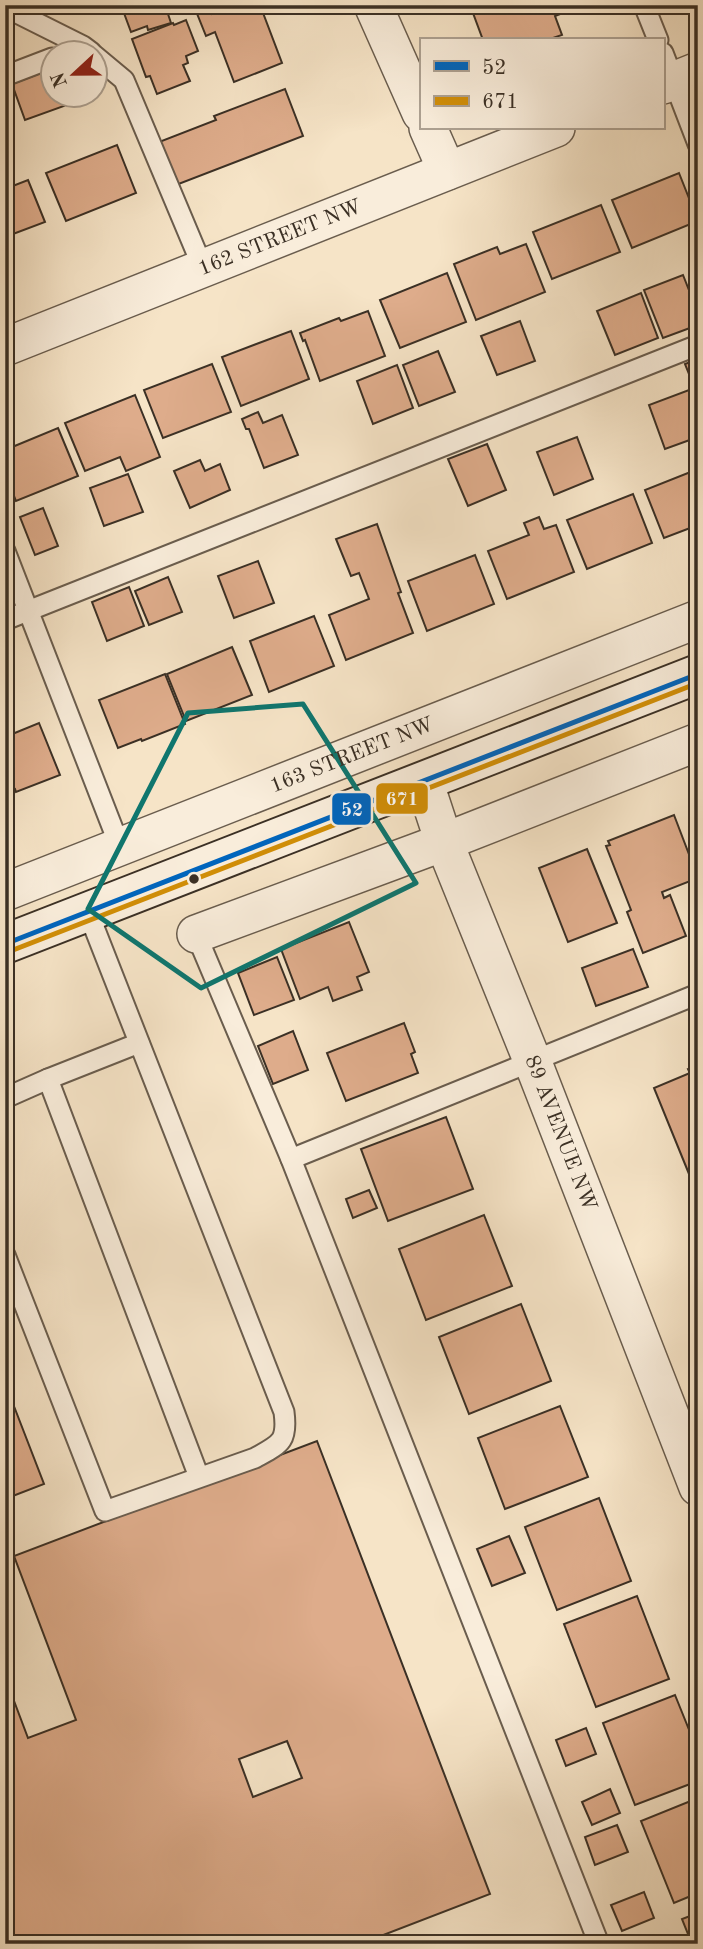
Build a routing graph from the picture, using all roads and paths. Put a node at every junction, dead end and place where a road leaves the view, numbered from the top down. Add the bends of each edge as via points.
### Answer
1 (373, 5) edge
2 (644, 5) edge
3 (5, 7) edge
4 (61, 38) edge
5 (656, 38) edge
6 (38, 63) edge
7 (108, 68) edge
8 (674, 73) edge
9 (5, 76) edge
10 (420, 112) edge
11 (429, 130) edge
12 (551, 130) edge
13 (698, 144) edge
14 (447, 171) junction
15 (203, 268) junction
16 (698, 345) edge
17 (5, 346) edge
18 (5, 551) edge
19 (29, 611) junction
20 (698, 619) edge
21 (5, 620) edge
22 (698, 674) edge
23 (698, 742) edge
24 (424, 781) junction
25 (444, 842) junction
26 (120, 847) junction
27 (5, 892) edge
28 (88, 912) junction
29 (196, 934) joint
30 (5, 944) edge
31 (698, 994) edge
32 (139, 1043) junction
33 (532, 1060) junction
34 (48, 1079) junction
35 (5, 1098) edge
36 (291, 1159) junction
37 (5, 1255) edge
38 (199, 1478) junction
39 (698, 1487) edge
40 (599, 1944) edge

1 - 10 street
2 - 5 lane
3 - 4 lane
6 - 9 lane
7 - 15 lane via 124,80
8 - 13 lane
11 - 14 street
12 - 14 street, 162 STREET NW
14 - 15 street, 162 STREET NW
15 - 17 street, 162 STREET NW
16 - 19 lane
18 - 19 lane
19 - 21 lane
19 - 26 lane
20 - 26 street, 163 STREET NW
22 - 24 main road
23 - 25 street
24 - 25 street, 89 AVENUE NW
24 - 28 main road
25 - 29 street
25 - 33 street, 89 AVENUE NW
26 - 27 street, 163 STREET NW
28 - 30 main road
28 - 32 lane
29 - 36 lane
31 - 33 lane
32 - 34 lane
32 - 38 lane via 285,1420 286,1429 277,1446
33 - 36 lane
33 - 39 street, 89 AVENUE NW
34 - 35 lane
34 - 38 lane
36 - 40 lane
37 - 38 lane via 105,1511

